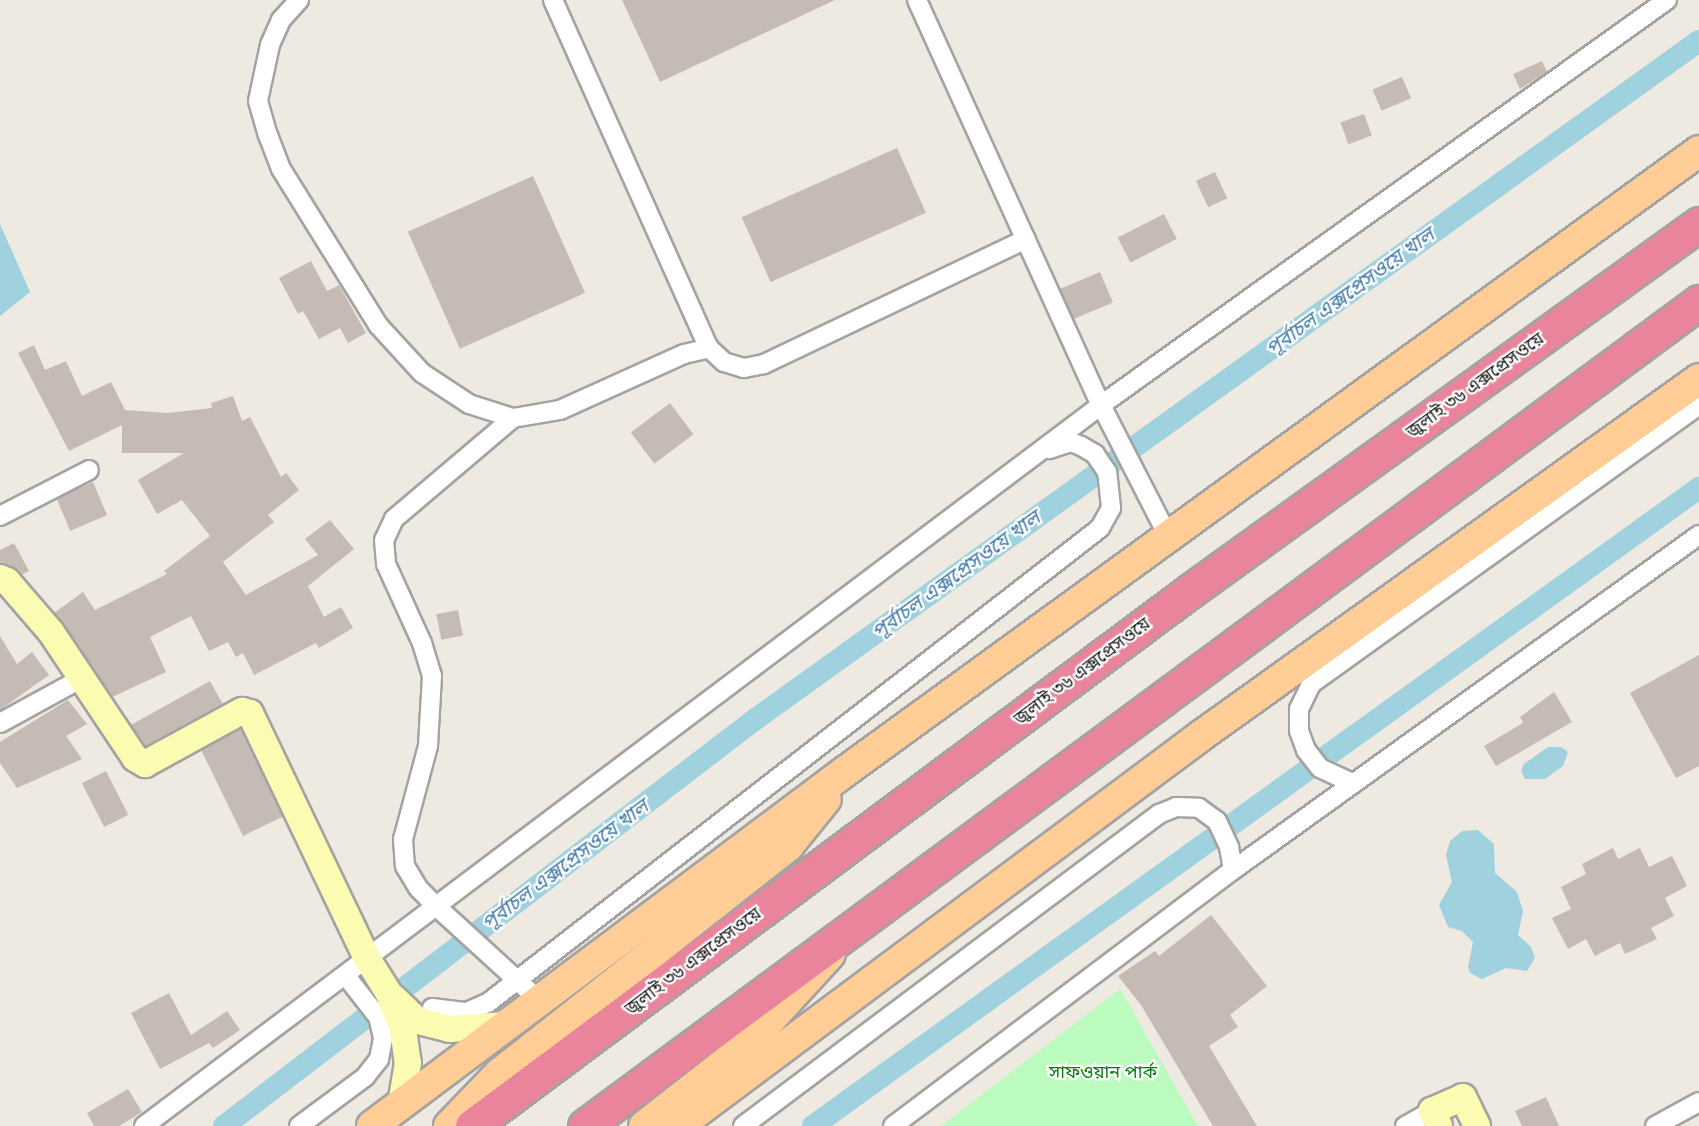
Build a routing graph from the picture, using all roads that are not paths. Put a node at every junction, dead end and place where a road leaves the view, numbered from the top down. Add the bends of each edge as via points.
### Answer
1 (299, 0) edge
2 (553, 0) edge
3 (917, 0) edge
4 (1667, 0) edge
5 (1699, 151) edge
6 (1699, 224) edge
7 (1026, 239) junction
8 (1699, 302) edge
9 (710, 348) junction
10 (1699, 379) edge
11 (1101, 405) junction
12 (1699, 405) edge
13 (513, 418) junction
14 (1038, 452) junction
15 (89, 470) dead end
16 (0, 516) edge
17 (1699, 535) edge
18 (1168, 536) junction
19 (0, 578) edge
20 (84, 677) junction
21 (0, 723) edge
22 (843, 773) junction
23 (1352, 783) junction
24 (1233, 870) junction
25 (862, 918) junction
26 (368, 960) junction
27 (346, 975) junction
28 (389, 994) junction
29 (539, 1000) junction
30 (432, 1008) dead end
31 (506, 1025) junction
32 (1699, 1102) edge
33 (401, 1104) junction
34 (1436, 1119) edge
35 (144, 1126) edge
36 (299, 1126) edge
37 (372, 1126) edge
38 (449, 1126) edge
39 (472, 1126) edge
40 (585, 1126) edge
41 (644, 1126) edge
42 (678, 1126) edge
43 (743, 1126) edge
44 (893, 1126) edge
45 (1405, 1126) edge
46 (1477, 1126) edge
47 (1655, 1126) edge

1 - 13 street via 281,20 270,45 258,101 282,169 394,346 448,392 469,404
2 - 9 street
3 - 7 street
4 - 11 street
5 - 18 main road
6 - 39 highway, জুলাই ৩৬ এক্সপ্রেসওয়ে via 1180,598
7 - 9 street via 764,364 744,368 724,362
7 - 11 street
8 - 25 highway
9 - 13 street via 684,354 560,410
10 - 42 main road via 1202,735
11 - 14 street
11 - 18 street
12 - 23 street via 1311,684 1299,709 1299,731 1306,750 1320,768
13 - 29 street via 394,519 384,540 386,564 422,643 432,676 428,746 403,839 405,866 436,908
14 - 26 street
14 - 30 street via 1071,442 1095,454 1107,472 1111,508 1100,528 489,1002 467,1012
15 - 16 street
17 - 23 street
18 - 22 main road
19 - 20 street via 7,581
20 - 21 street
20 - 26 street via 135,758 145,764 242,711 250,713
22 - 29 main road
22 - 38 main road via 816,814 788,846 500,1073
23 - 24 street
24 - 43 street via 1229,847 1216,821 1199,808 1176,807 1159,814
24 - 44 street
25 - 40 highway
25 - 41 main road via 744,1048
26 - 27 street
26 - 28 street
27 - 35 street
27 - 36 street via 378,1017 383,1038 379,1059 365,1077
28 - 31 street via 418,1021 449,1029
28 - 33 street via 403,1029 408,1063
29 - 31 main road
31 - 33 main road
32 - 47 street
33 - 37 main road
34 - 45 street
34 - 46 street via 1463,1097

